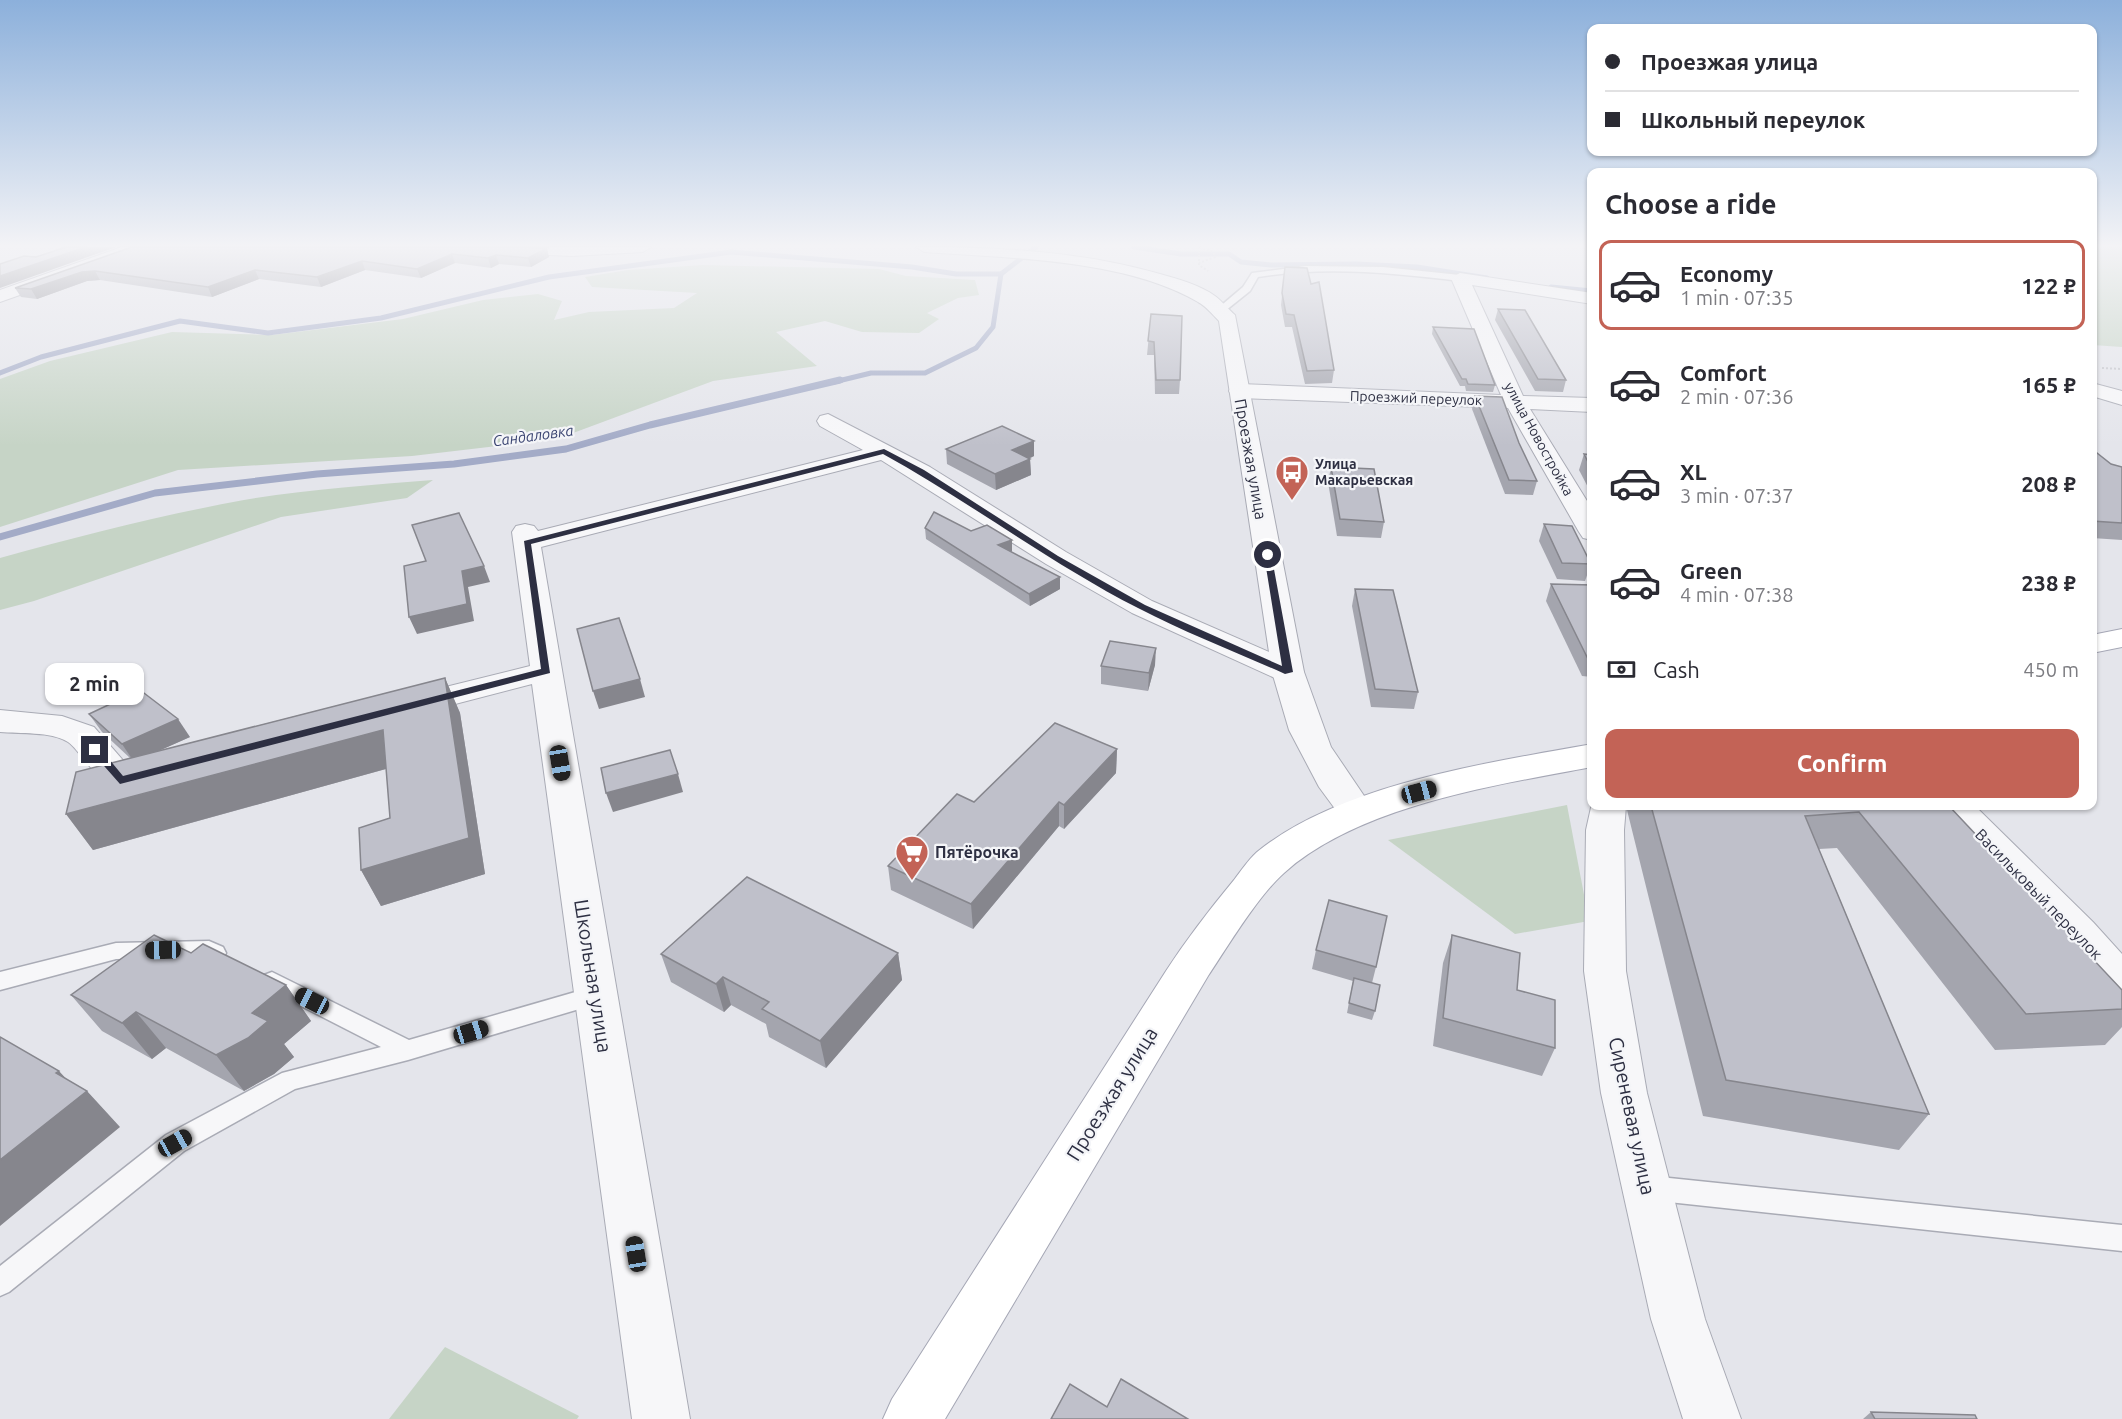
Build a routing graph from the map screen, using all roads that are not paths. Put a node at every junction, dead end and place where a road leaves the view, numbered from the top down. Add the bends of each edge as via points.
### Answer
1 (1225, 313) edge
2 (1476, 313) edge
3 (2097, 390) edge
4 (1240, 391) junction
5 (2122, 398) edge
6 (1515, 402) junction
7 (1587, 405) edge
8 (828, 421) dead end
9 (884, 452) junction
10 (1587, 524) edge
11 (546, 671) junction
12 (1288, 672) junction
13 (385, 712) edge
14 (0, 721) edge
15 (1587, 756) edge
16 (178, 765) edge
17 (1608, 810) edge
18 (1958, 810) edge
19 (1357, 812) junction
20 (230, 960) edge
21 (250, 970) edge
22 (0, 981) edge
23 (2122, 984) edge
24 (596, 995) junction
25 (408, 1050) junction
26 (1646, 1187) junction
27 (2122, 1238) edge
28 (0, 1283) edge
29 (661, 1419) edge
30 (912, 1419) edge
31 (1712, 1419) edge

1 - 4 street, Проезжая улица
2 - 6 street, улица Новостройка
3 - 5 street
4 - 6 street, Проезжий переулок
4 - 12 street, Проезжая улица
6 - 7 street, Проезжий переулок
6 - 10 street, улица Новостройка
8 - 9 street
9 - 11 street, Школьная улица via 526,537
9 - 12 street via 1142,607
11 - 13 street
11 - 24 street, Школьная улица
12 - 19 street, Проезжая улица via 1300,719 1315,753 1330,780
14 - 16 street via 62,727 82,735 120,780
15 - 19 main road, Проезжая улица via 1461,781
17 - 26 street, Сиреневая улица via 1605,971 1624,1093
18 - 23 street, Васильковый переулок via 2079,933
19 - 30 main road, Проезжая улица via 1271,862 1232,909 1173,996
20 - 22 lane via 209,949 116,951
21 - 25 lane
24 - 25 lane
24 - 29 street, Школьная улица
25 - 28 lane via 290,1080 175,1143
26 - 27 lane
26 - 31 street, Сиреневая улица via 1678,1319

